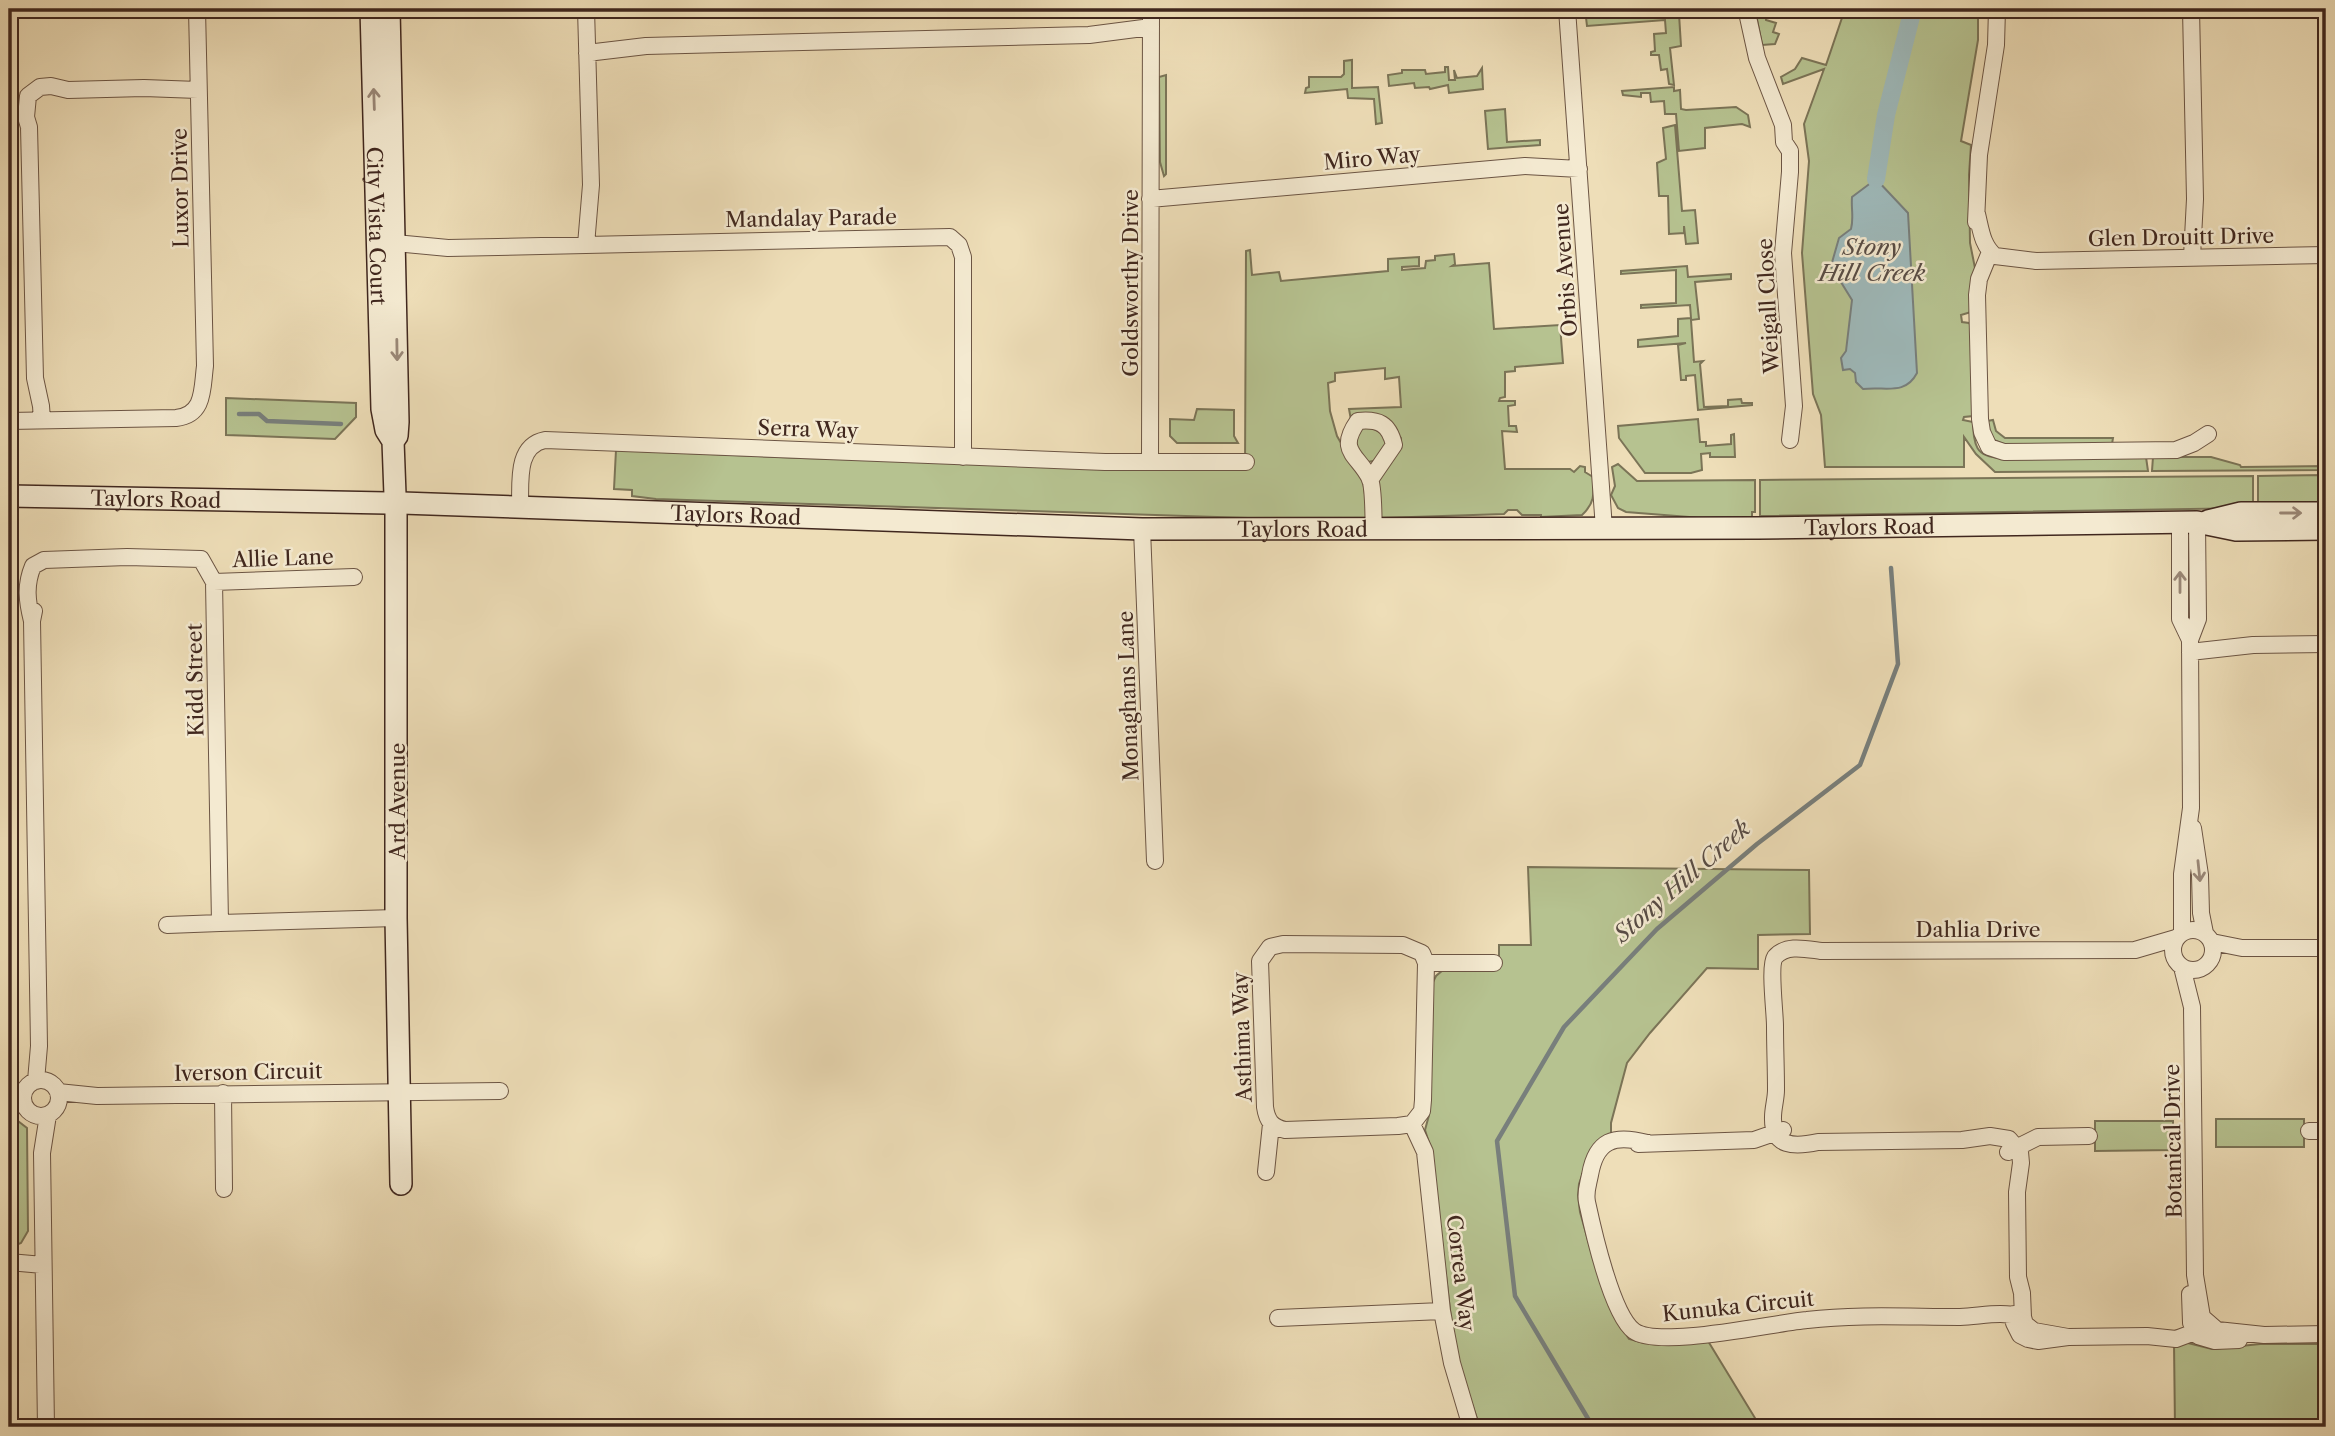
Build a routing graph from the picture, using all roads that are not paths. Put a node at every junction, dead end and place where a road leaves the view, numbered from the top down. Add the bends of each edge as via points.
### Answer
1 (197, 9) edge
2 (372, 9) edge
3 (389, 9) edge
4 (586, 9) edge
5 (1151, 9) edge
6 (1567, 9) edge
7 (1748, 9) edge
8 (1997, 9) edge
9 (2191, 9) edge
10 (1151, 34) junction
11 (587, 47) junction
12 (198, 86) junction
13 (1578, 161) junction
14 (1151, 192) junction
15 (592, 244) junction
16 (395, 249) junction
17 (2326, 255) edge
18 (1987, 257) junction
19 (2197, 257) junction
20 (36, 420) junction
21 (9, 421) edge
22 (2208, 434) dead end
23 (1790, 440) dead end
24 (393, 441) junction
25 (963, 457) junction
26 (1150, 462) junction
27 (1247, 462) dead end
28 (1370, 480) dead end
29 (9, 496) edge
30 (395, 503) junction
31 (520, 508) junction
32 (2326, 513) edge
33 (2193, 522) junction
34 (1142, 529) junction
35 (1374, 529) junction
36 (1604, 529) junction
37 (2326, 529) edge
38 (354, 577) dead end
39 (214, 582) junction
40 (2326, 644) edge
41 (2190, 646) junction
42 (2191, 808) junction
43 (1155, 861) dead end
44 (397, 918) junction
45 (220, 923) junction
46 (167, 925) dead end
47 (2179, 935) junction
48 (2208, 938) junction
49 (2242, 948) junction
50 (2326, 948) edge
51 (2135, 950) junction
52 (1494, 962) dead end
53 (1426, 963) junction
54 (2178, 963) junction
55 (2207, 963) junction
56 (2192, 1007) junction
57 (399, 1091) junction
58 (500, 1091) dead end
59 (223, 1093) junction
60 (34, 1098) edge
61 (1271, 1124) junction
62 (1412, 1124) junction
63 (1779, 1131) junction
64 (2309, 1131) dead end
65 (2326, 1131) edge
66 (2089, 1136) dead end
67 (2013, 1150) junction
68 (1266, 1172) dead end
69 (401, 1184) dead end
70 (224, 1189) dead end
71 (43, 1261) junction
72 (9, 1262) edge
73 (1442, 1311) junction
74 (2017, 1317) junction
75 (1278, 1318) dead end
76 (2197, 1325) junction
77 (2325, 1335) edge
78 (46, 1427) edge
79 (1471, 1427) edge

1 - 12 street, Luxor Drive
24 -> 2 street, City Vista Court via 382,409
3 - 16 street, City Vista Court
4 - 11 street
5 - 10 street, Goldsworthy Drive
6 - 13 street, Orbis Avenue
7 - 23 street, Weigall Close via 1757,58 1790,151 1783,253 1794,406
8 - 18 street via 1996,45 1977,168 1974,237 1977,254
9 - 19 street
10 - 11 street
10 - 14 street, Goldsworthy Drive
11 - 15 street
12 - 20 street via 68,90 35,106 29,127 35,379 41,406
12 - 20 street, Luxor Drive via 205,366 200,405 184,417
13 - 14 street, Miro Way via 1223,192
13 - 36 street, Orbis Avenue
14 - 26 street, Goldsworthy Drive
15 - 16 street, Mandalay Parade
15 - 25 street, Mandalay Parade via 950,237 963,257
16 -> 24 street, City Vista Court via 398,427
17 - 19 street, Glen Drouitt Drive
18 - 19 street, Glen Drouitt Drive via 1992,265 2017,266 2036,261
18 - 22 street via 1977,286 1980,419 1989,447 2004,452 2176,450
20 - 21 street, Luxor Drive
24 - 30 street, City Vista Court
25 - 26 street, Serra Way
25 - 31 street, Serra Way via 545,440 532,444 525,453
26 - 27 street
28 - 35 street
29 - 30 street, Taylors Road
30 - 31 street, Taylors Road
30 - 44 street, Ard Avenue
31 - 34 street, Taylors Road
33 -> 32 street, Taylors Road via 2241,513
33 - 36 street, Taylors Road
33 - 37 street, Taylors Road via 2236,530
33 - 41 street via 2180,619
34 - 35 street, Taylors Road
34 - 43 street, Monaghans Lane
35 - 36 street, Taylors Road
38 - 39 street, Allie Lane
39 - 45 street, Kidd Street
39 - 60 street via 201,559 82,558 41,572 37,580 32,621 39,1046
40 - 41 street
41 - 42 street
42 - 47 street
42 -> 48 street via 2201,913
44 - 45 street
44 - 57 street, Ard Avenue
45 - 46 street
47 - 48 street via 2194,929
47 - 51 street, Dahlia Drive
47 - 54 street via 2172,949
48 - 49 street
48 - 55 street via 2213,954
49 - 50 street
49 - 55 street
51 - 54 street, Dahlia Drive
51 - 63 street, Dahlia Drive via 1792,948 1778,954 1771,968
52 - 53 street
53 - 61 street, Asthima Way via 1422,953 1403,945 1270,947 1260,961 1260,971 1265,1107
53 - 62 street via 1423,1100 1422,1111
54 - 55 street via 2192,970
54 - 56 street, Botanical Drive
55 - 56 street, Botanical Drive
56 - 76 street, Botanical Drive
57 - 58 street, Iverson Circuit
57 - 59 street, Iverson Circuit
57 - 69 street, Ard Avenue
59 - 60 street, Iverson Circuit
59 - 70 street
60 - 71 street via 42,1153
61 - 62 street, Asthima Way via 1285,1130
61 - 68 street, Asthima Way
62 - 73 street, Correa Way via 1425,1152
63 - 67 street via 1818,1142 1962,1140
63 - 74 street, Kunuka Circuit via 1754,1140 1647,1143 1611,1149 1590,1174 1587,1202 1600,1256 1623,1316 1638,1333 1711,1334 1826,1318 1992,1313
64 - 65 street
66 - 67 street via 2038,1137
67 - 74 street via 2022,1293
71 - 72 street
71 - 78 street
73 - 75 street
73 - 79 street, Correa Way
74 - 76 street via 2034,1331 2067,1337 2176,1339
76 - 77 street via 2264,1335

